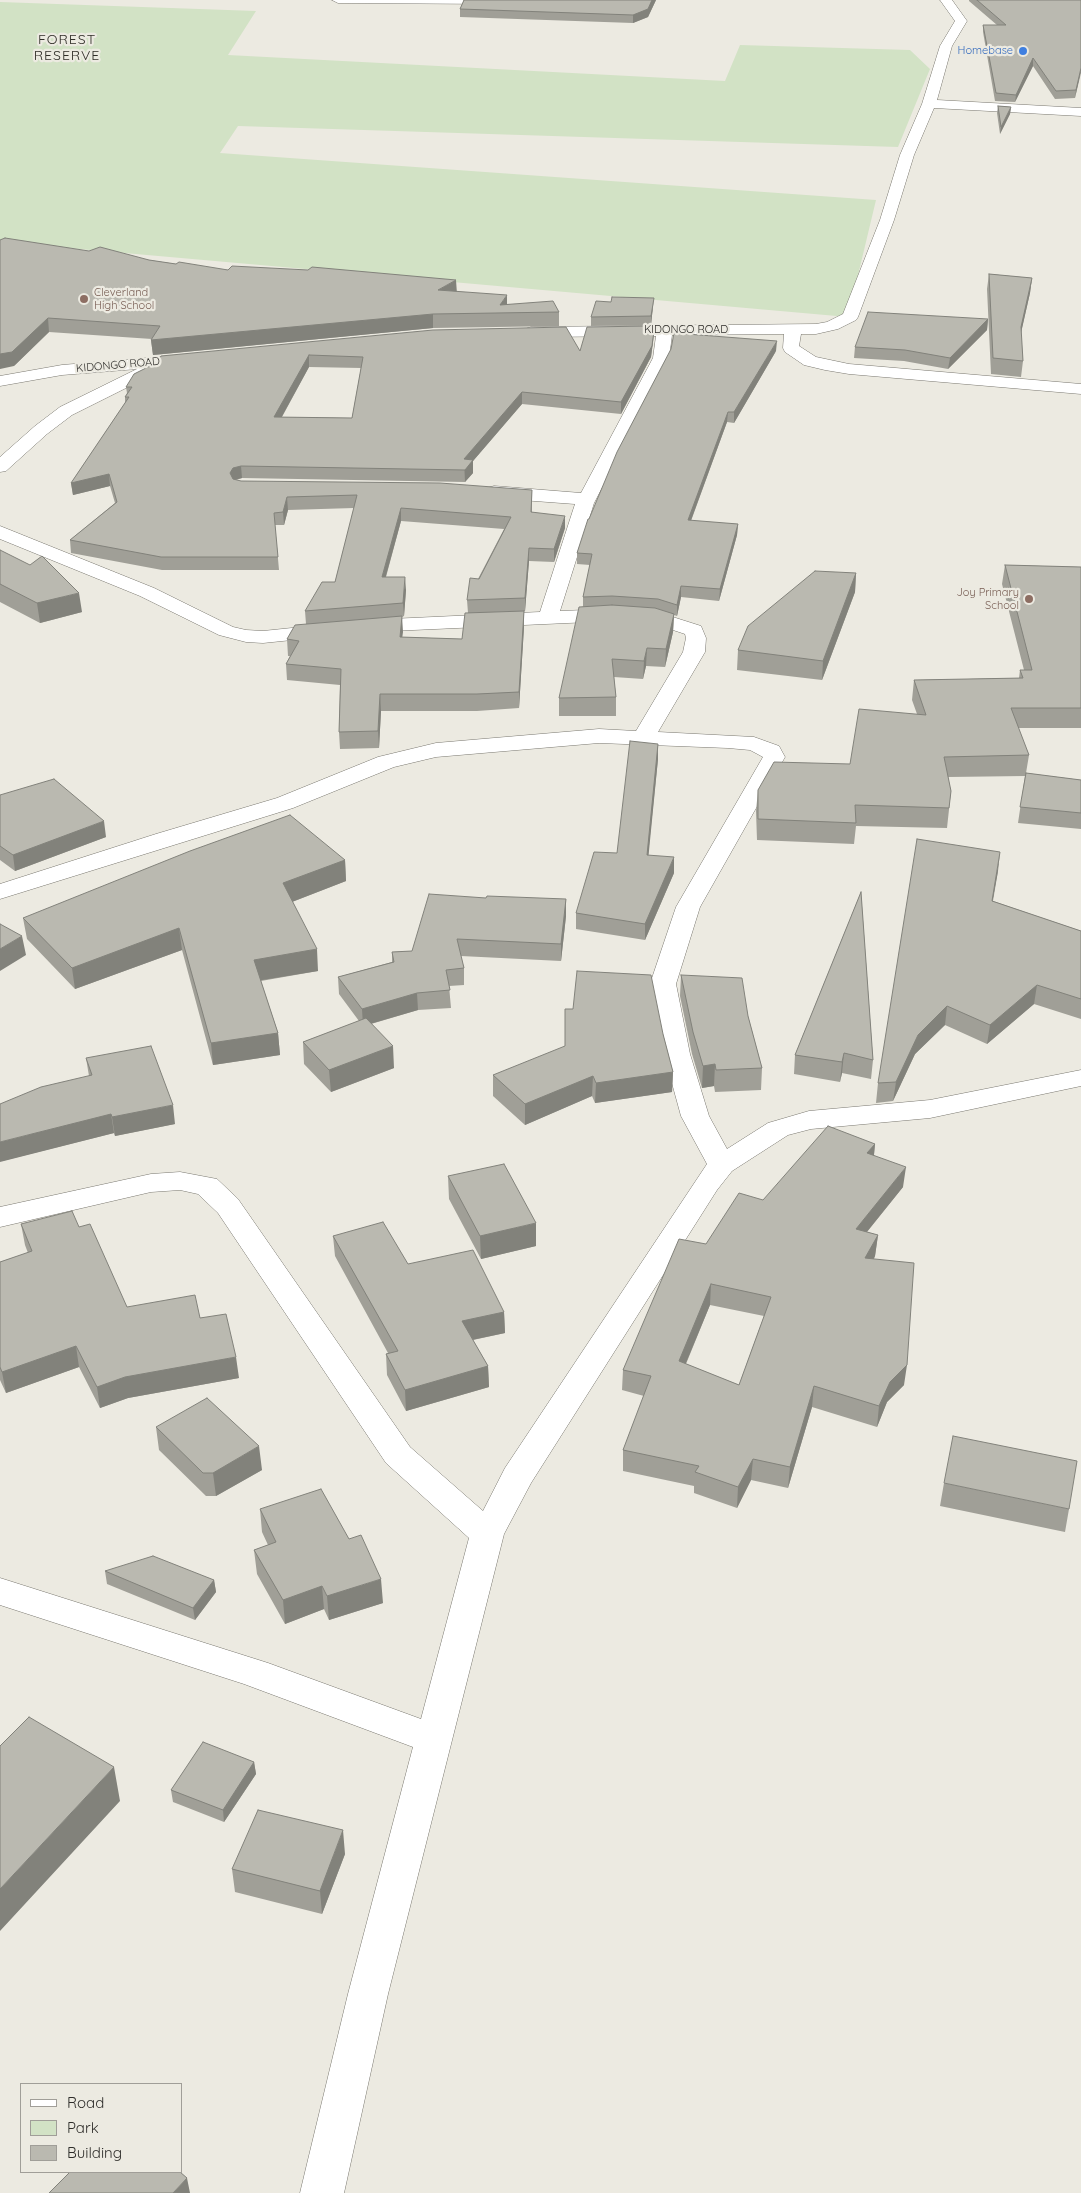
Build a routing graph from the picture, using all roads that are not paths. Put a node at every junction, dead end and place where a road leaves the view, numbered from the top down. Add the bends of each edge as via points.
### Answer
1 (338, 0) edge
2 (946, 0) edge
3 (512, 1) edge
4 (929, 104) junction
5 (1081, 112) edge
6 (664, 330) junction
7 (793, 330) junction
8 (516, 332) edge
9 (212, 357) edge
10 (166, 361) junction
11 (0, 380) edge
12 (1081, 389) edge
13 (0, 468) edge
14 (479, 491) edge
15 (588, 499) junction
16 (0, 532) edge
17 (548, 618) junction
18 (643, 738) junction
19 (0, 892) edge
20 (1081, 1078) edge
21 (722, 1165) junction
22 (0, 1216) edge
23 (487, 1534) junction
24 (0, 1591) edge
25 (434, 1739) junction
26 (322, 2193) edge

1 - 3 street
2 - 4 street, KIDONGO ROAD via 961,21 946,46
4 - 5 street
4 - 7 street, KIDONGO ROAD via 907,156 887,220 850,317 832,326
6 - 7 street, KIDONGO ROAD
6 - 8 street, KIDONGO ROAD
6 - 15 street via 661,358
7 - 12 street via 790,348 810,361 825,365
9 - 10 street, KIDONGO ROAD
10 - 11 street, KIDONGO ROAD via 62,370
10 - 13 street via 66,411
14 - 15 street
15 - 17 street
16 - 17 street via 147,592 226,631 246,636 369,626
17 - 18 street via 612,615 657,618 694,630 694,652
18 - 19 street via 599,736 428,752 386,762 285,803
18 - 21 street via 754,744 771,751 774,757 688,907 663,984 677,1054 696,1116
20 - 21 street via 930,1109 809,1120 778,1129
21 - 23 street via 517,1477
22 - 23 street via 151,1183 180,1181 207,1186 228,1206 398,1455
23 - 25 street
24 - 25 street via 255,1673
25 - 26 street via 368,1994

